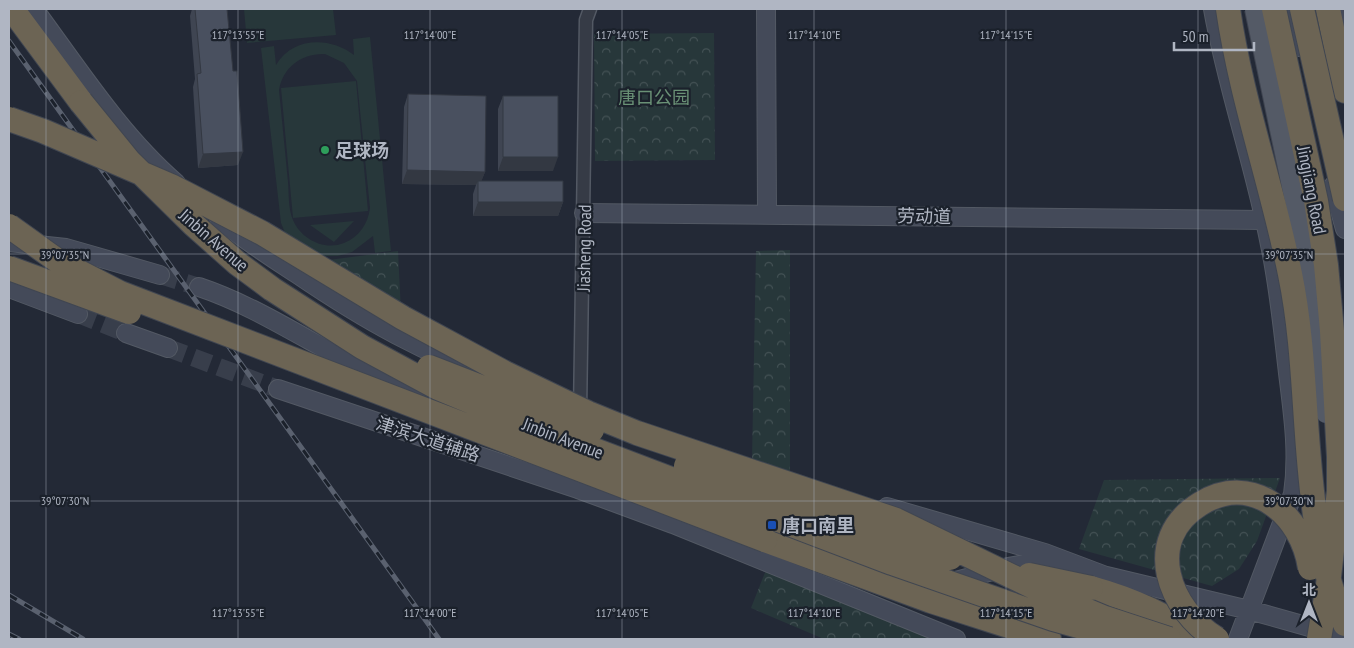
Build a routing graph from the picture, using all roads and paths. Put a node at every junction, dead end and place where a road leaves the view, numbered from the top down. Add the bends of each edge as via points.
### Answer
1 (12, 9) edge
2 (34, 9) edge
3 (590, 9) edge
4 (766, 9) edge
5 (1214, 9) edge
6 (1228, 9) edge
7 (1255, 9) edge
8 (1274, 9) edge
9 (1290, 9) edge
10 (1302, 9) edge
11 (1328, 9) edge
12 (1342, 9) edge
13 (1345, 24) edge
14 (1308, 34) junction
15 (1345, 91) edge
16 (9, 119) edge
17 (1345, 164) edge
18 (1345, 199) edge
19 (584, 213) junction
20 (767, 214) junction
21 (1264, 220) junction
22 (9, 226) edge
23 (1345, 229) edge
24 (9, 242) edge
25 (9, 268) edge
26 (160, 275) tunnel mouth
27 (199, 287) tunnel mouth
28 (9, 288) edge
29 (294, 302) junction
30 (1345, 302) edge
31 (1281, 308) junction
32 (78, 314) tunnel mouth
33 (126, 332) tunnel mouth
34 (168, 348) tunnel mouth
35 (278, 389) tunnel mouth
36 (422, 404) junction
37 (581, 406) junction
38 (580, 462) junction
39 (578, 489) junction
40 (1334, 524) junction
41 (765, 540) junction
42 (1106, 576) junction
43 (974, 593) junction
44 (1249, 610) junction
45 (1345, 624) edge
46 (1160, 637) edge
47 (1345, 637) edge
48 (956, 639) edge
49 (998, 639) edge
50 (1049, 639) edge
51 (1125, 639) edge
52 (1200, 639) edge
53 (1216, 639) edge
54 (1238, 639) edge
55 (1310, 639) edge
56 (1319, 639) edge

1 - 29 highway, Jinbin Avenue, bridge via 81,102 130,161 238,263
2 - 37 main road via 126,131 162,171 231,229 382,329 425,351 472,371
3 - 19 street, Jiasheng Road via 586,20
4 - 20 main road
5 - 21 main road
6 - 45 highway, bridge via 1240,76 1290,274 1319,543 1326,574
7 - 40 main road, bridge via 1305,249 1325,397
8 - 40 highway, Jingjiang Road, bridge via 1316,201 1326,266 1339,458
9 - 23 main road
10 - 14 highway, Jingjiang Road, bridge
11 - 15 highway
12 - 13 main road
14 - 17 highway, bridge via 1324,81
14 - 18 highway, Jingjiang Road, bridge
16 - 46 highway, bridge via 171,186 262,233 403,318 588,413 637,433 896,520 1018,581 1105,618
19 - 20 main road, 劳动道
19 - 37 street, Jiasheng Road
20 - 21 main road, 劳动道
21 - 31 main road
22 - 36 highway, bridge via 58,261 120,293
24 - 26 main road via 66,248
25 - 36 highway, bridge via 199,337
27 - 36 main road, Jinbin Avenue via 264,314
28 - 32 main road
29 - 43 highway, Jinbin Avenue, bridge via 362,348 438,388 519,422
29 - 52 highway, bridge via 429,367 752,492 944,556 1114,594 1165,616
30 - 31 main road
31 - 44 main road via 1296,469 1293,494
33 - 34 main road
35 - 39 main road, 津滨大道辅路
36 - 38 main road
36 - 41 highway, Jinbin Avenue, bridge
37 - 38 street, Jiasheng Road
37 - 42 main road via 748,465 1036,550
38 - 39 street, Jiasheng Road
38 - 42 main road via 910,583 939,585 993,570 1038,564 1056,564
39 - 48 main road, 津滨大道辅路 via 681,527
40 - 56 highway, Jingjiang Road, bridge
41 - 49 highway via 842,577
41 - 50 highway, Jinbin Avenue via 931,601
42 - 44 main road
43 - 46 highway
43 - 51 highway, Jinbin Avenue, bridge
44 - 47 main road
44 - 54 main road
53 - 55 highway, bridge via 1192,619 1174,593 1167,571 1169,546 1181,522 1200,504 1228,494 1268,501 1287,516 1302,537 1314,594

